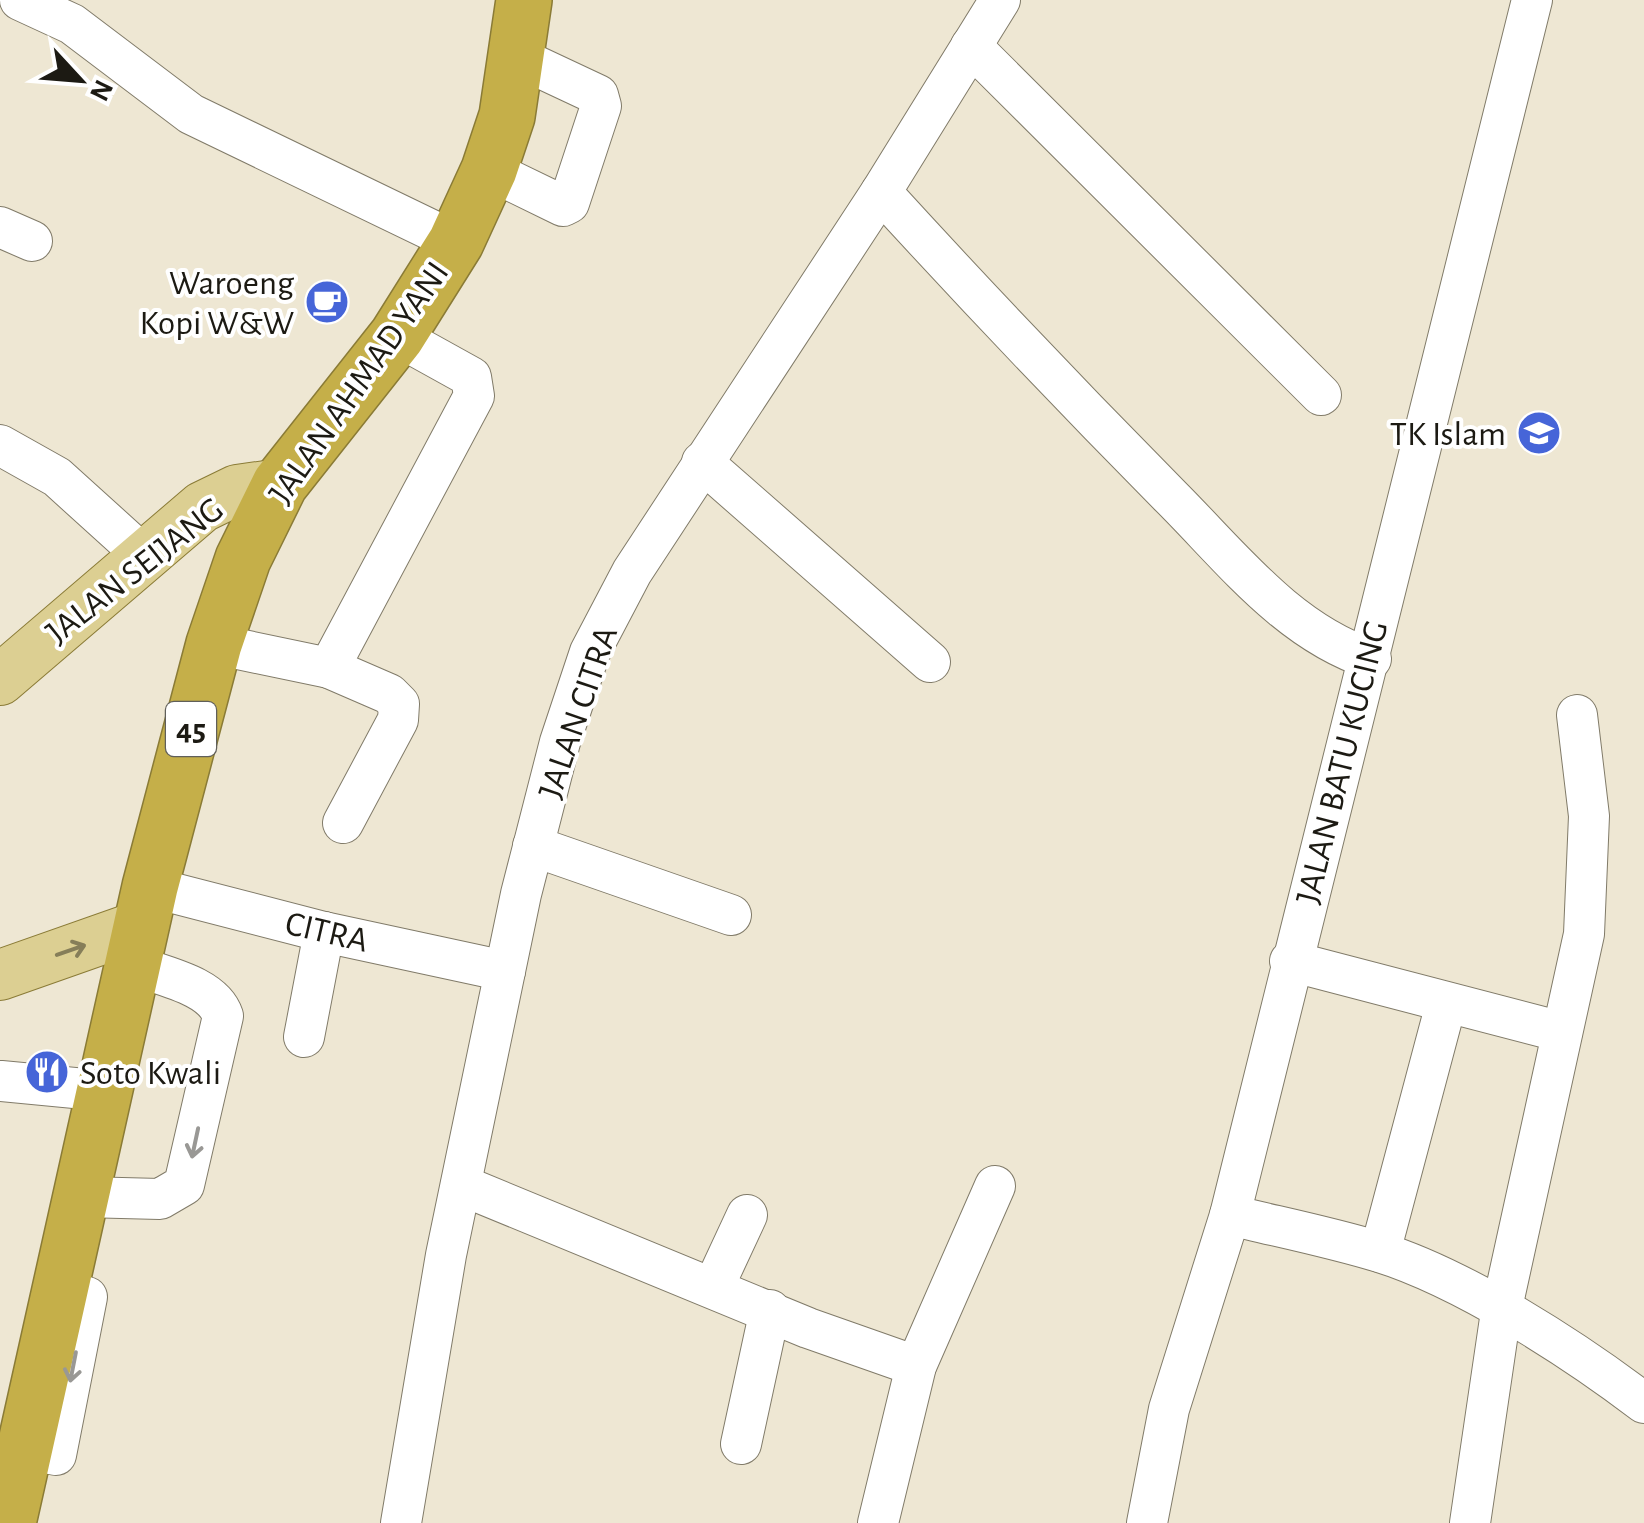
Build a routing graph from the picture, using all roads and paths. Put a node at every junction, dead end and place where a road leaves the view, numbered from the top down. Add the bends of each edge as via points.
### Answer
1 (20, 0) edge
2 (524, 0) edge
3 (1000, 0) edge
4 (1532, 0) edge
5 (970, 46) junction
6 (517, 56) junction
7 (489, 170) junction
8 (881, 192) junction
9 (456, 242) junction
10 (397, 336) junction
11 (1320, 394) dead end
12 (0, 444) edge
13 (702, 462) junction
14 (280, 484) junction
15 (142, 554) junction
16 (214, 644) junction
17 (1371, 659) junction
18 (930, 662) dead end
19 (328, 668) junction
20 (0, 680) edge
21 (1577, 715) dead end
22 (344, 823) dead end
23 (533, 846) junction
24 (731, 916) dead end
25 (142, 926) junction
26 (324, 932) junction
27 (1290, 961) junction
28 (505, 971) junction
29 (0, 975) edge
30 (1446, 1004) junction
31 (1562, 1032) junction
32 (304, 1037) dead end
33 (1, 1081) edge
34 (106, 1091) junction
35 (461, 1184) junction
36 (995, 1186) dead end
37 (83, 1197) junction
38 (747, 1215) dead end
39 (1230, 1215) junction
40 (1380, 1252) junction
41 (714, 1286) junction
42 (770, 1310) junction
43 (1500, 1312) junction
44 (916, 1366) junction
45 (1644, 1403) edge
46 (741, 1444) dead end
47 (8, 1523) edge
48 (400, 1523) edge
49 (878, 1523) edge
50 (1147, 1523) edge
51 (1470, 1523) edge

1 - 9 street via 72,24 191,114
2 - 6 highway, JALAN AHMAD YANI / 45
3 - 5 street, JALAN CITRA
4 - 17 street, JALAN BATU KUCING
5 - 8 street, JALAN CITRA
5 - 11 street
6 - 7 highway, JALAN AHMAD YANI / 45
6 - 7 street via 598,95 602,106 564,206
7 - 9 highway, JALAN AHMAD YANI / 45
8 - 13 street, JALAN CITRA
8 - 17 street via 1034,360 1288,613 1341,650
9 - 10 highway, JALAN AHMAD YANI / 45
10 - 14 highway, JALAN AHMAD YANI / 45
10 - 19 street via 471,376 474,396
12 - 15 street via 58,478
13 - 18 street
13 - 23 street, JALAN CITRA via 590,652
14 - 15 main road, JALAN SEIJANG via 237,490 202,507
14 - 16 highway, JALAN AHMAD YANI / 45 via 242,559
15 - 20 main road, JALAN SEIJANG
16 - 19 street
16 - 25 highway, JALAN AHMAD YANI / 45
17 - 27 street, JALAN BATU KUCING
19 - 22 street via 399,704 398,720
21 - 31 street via 1590,816 1584,934
23 - 24 street
23 - 28 street, JALAN CITRA
25 - 26 street, CITRA
29 -> 25 main road
25 - 34 highway, JALAN AHMAD YANI / 45
25 -> 37 street via 223,1016 184,1185 160,1200
26 - 28 street, CITRA
26 - 32 street
27 - 30 street
27 - 39 street, JALAN BATU KUCING
28 - 35 street, JALAN CITRA
30 - 31 street
30 - 40 street
31 - 43 street
33 - 34 street
34 - 37 highway, JALAN AHMAD YANI / 45
35 - 41 street
35 - 48 street, JALAN CITRA
36 - 44 street
37 - 47 highway, JALAN AHMAD YANI / 45
38 - 41 street
39 - 40 street
39 - 50 street, JALAN BATU KUCING via 1169,1409
40 - 43 street via 1461,1286
41 - 42 street
42 - 44 street
42 - 46 street
43 - 45 street
43 - 51 street
44 - 49 street

